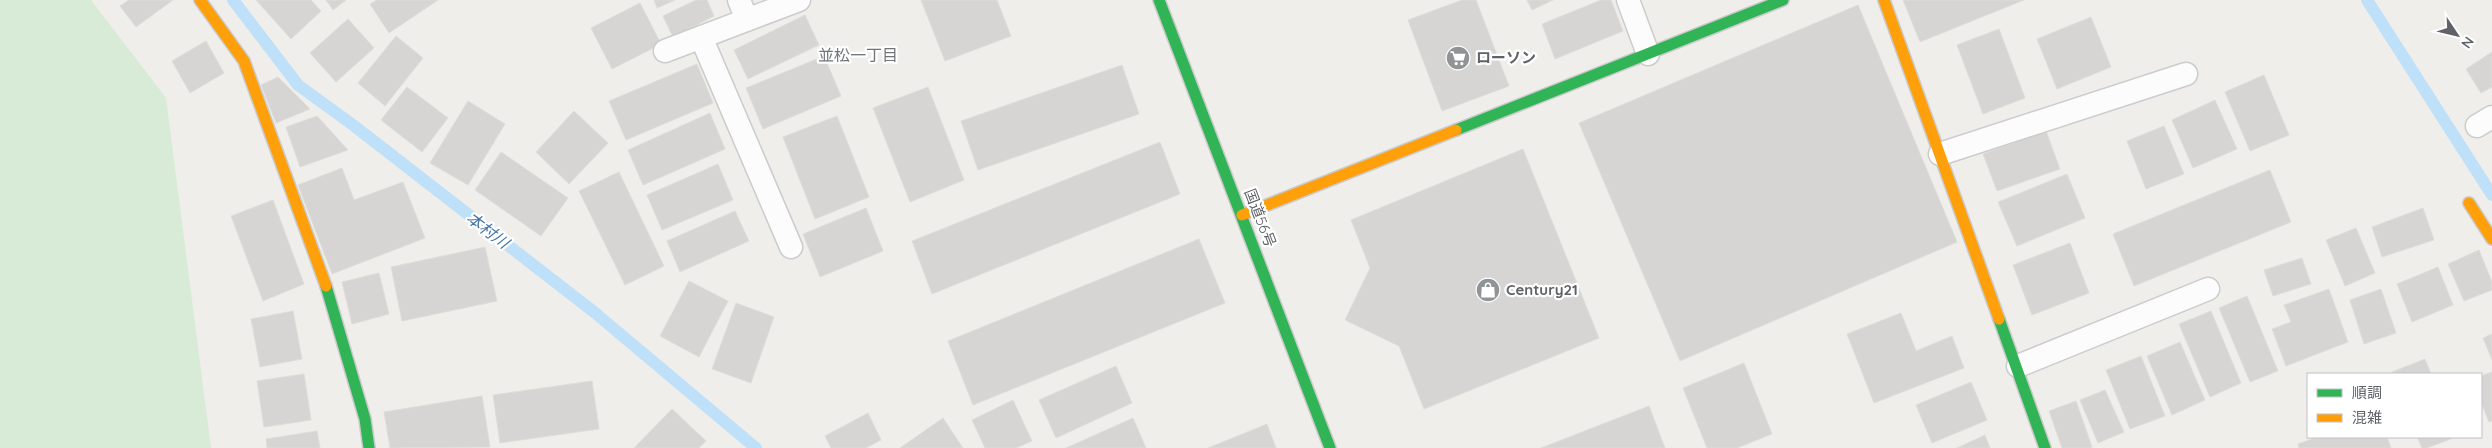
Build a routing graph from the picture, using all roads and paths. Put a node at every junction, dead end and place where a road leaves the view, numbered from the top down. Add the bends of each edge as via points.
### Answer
1 (200, 0) edge
2 (799, 0) edge
3 (1159, 0) edge
4 (1628, 0) edge
5 (1783, 0) edge
6 (1884, 0) edge
7 (743, 10) edge
8 (701, 37) junction
9 (665, 51) dead end
10 (1648, 54) junction
11 (2186, 74) dead end
12 (1940, 154) junction
13 (2469, 203) dead end
14 (1242, 215) junction
15 (2492, 239) edge
16 (791, 247) dead end
17 (2208, 289) dead end
18 (2018, 366) junction
19 (369, 448) edge
20 (1330, 448) edge
21 (2046, 448) edge

1 - 19 main road via 244,60 329,293 365,419
2 - 7 lane
3 - 14 main road, 国道56号
4 - 10 lane
5 - 10 main road
6 - 12 main road
7 - 8 lane
8 - 9 lane
8 - 16 lane
10 - 14 main road
11 - 12 lane
12 - 18 main road
13 - 15 main road
14 - 20 main road, 国道56号
17 - 18 lane
18 - 21 main road

